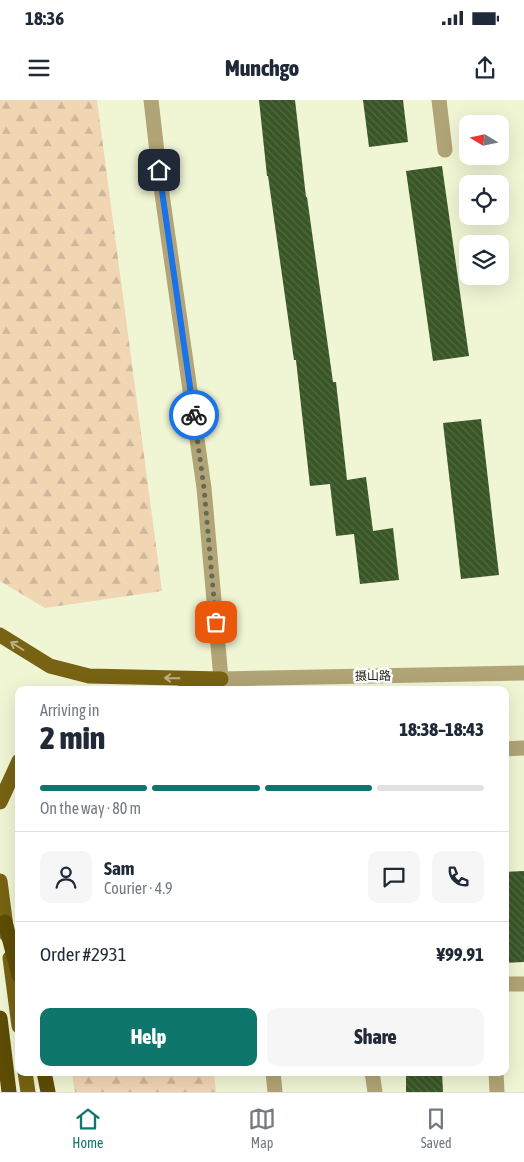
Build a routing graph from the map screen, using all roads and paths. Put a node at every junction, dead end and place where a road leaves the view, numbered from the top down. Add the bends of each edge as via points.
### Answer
1 (151, 100) edge
2 (439, 100) edge
3 (445, 150) dead end
4 (0, 635) edge
5 (524, 673) edge
6 (222, 684) edge
7 (209, 686) edge
8 (524, 748) edge
9 (509, 749) edge
10 (15, 770) edge
11 (0, 802) edge
12 (0, 881) edge
13 (5, 922) junction
14 (15, 960) edge
15 (509, 984) edge
16 (524, 984) edge
17 (15, 996) edge
18 (0, 1018) edge
19 (26, 1076) edge
20 (45, 1076) edge
21 (273, 1076) edge
22 (373, 1076) edge
23 (496, 1076) edge
24 (9, 1092) edge
25 (28, 1092) edge
26 (48, 1092) edge
27 (275, 1092) edge
28 (375, 1092) edge
29 (497, 1092) edge

1 - 6 street via 204,488
2 - 3 street
6 -> 4 main road via 89,676 50,666
5 - 6 street, 摄山路
6 - 7 main road
8 - 9 street
10 - 11 main road
12 - 13 main road
13 - 14 highway
13 - 17 main road
15 - 16 street
18 - 24 highway
19 - 25 main road
20 - 26 highway
21 - 27 street
22 - 28 street
23 - 29 street

